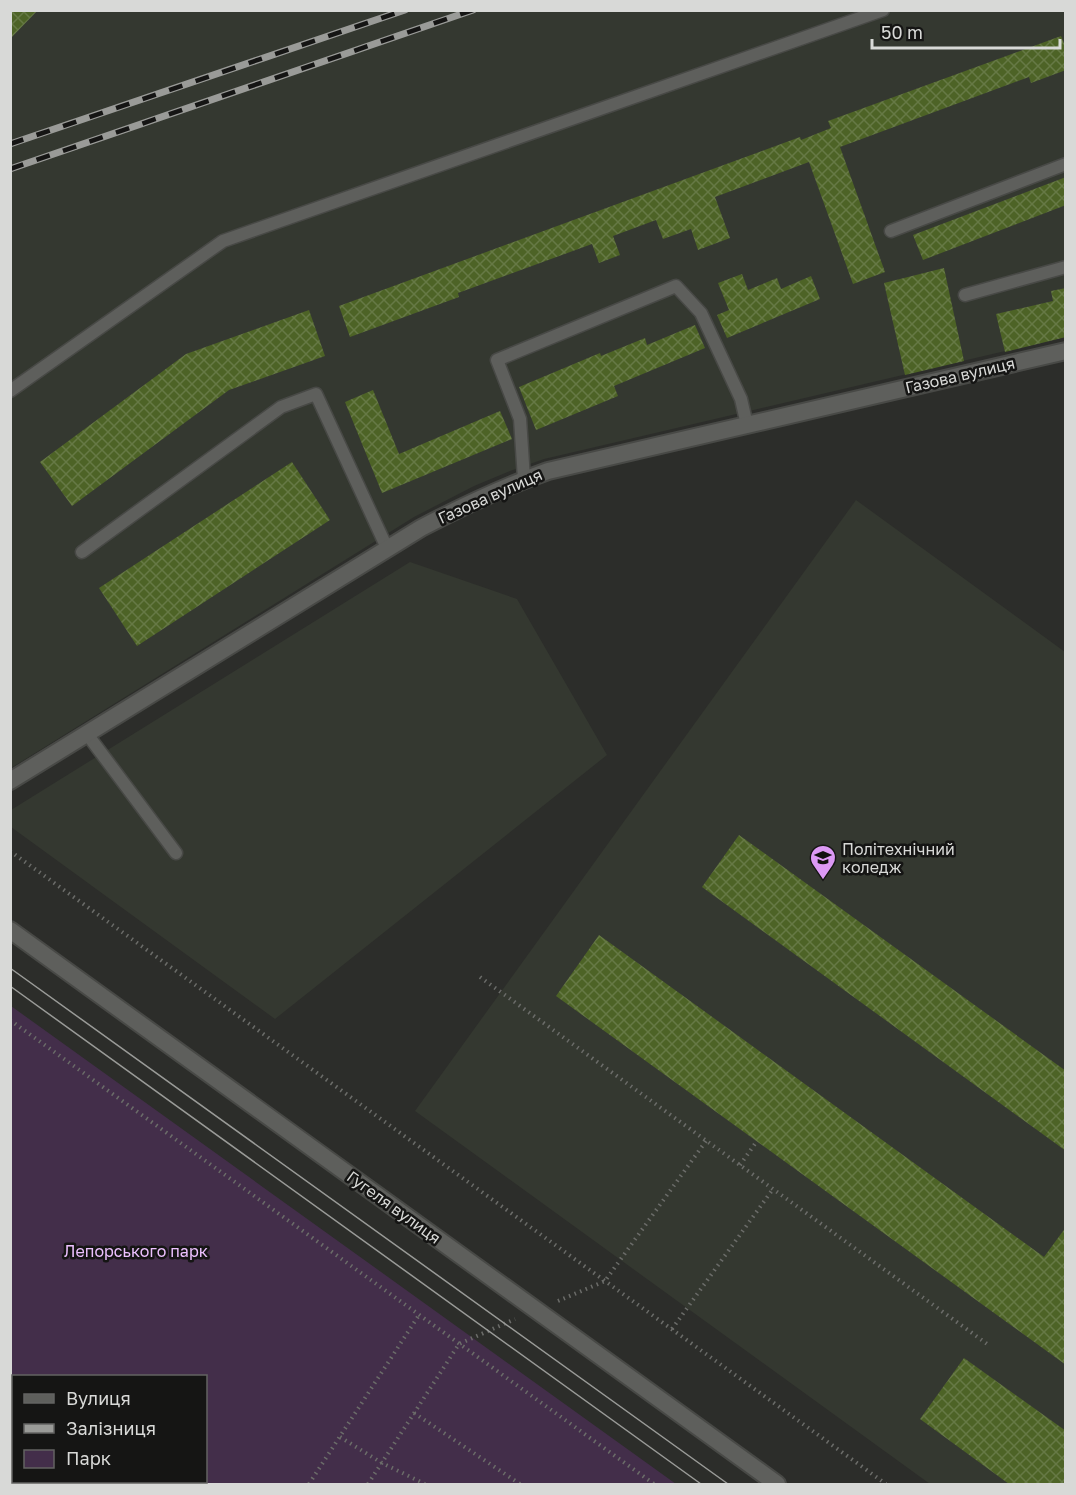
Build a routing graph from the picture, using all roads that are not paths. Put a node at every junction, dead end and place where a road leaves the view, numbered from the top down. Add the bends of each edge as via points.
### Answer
1 (883, 10) edge
2 (1065, 164) edge
3 (891, 231) dead end
4 (1065, 267) edge
5 (965, 295) dead end
6 (1065, 351) edge
7 (10, 391) edge
8 (747, 425) junction
9 (524, 479) junction
10 (387, 548) junction
11 (82, 552) dead end
12 (87, 734) junction
13 (10, 781) edge
14 (176, 853) dead end
15 (10, 930) edge
16 (777, 1485) edge

1 - 7 lane via 223,241
2 - 3 lane
4 - 5 lane
6 - 8 street, Газова вулиця
8 - 9 street, Газова вулиця
8 - 9 lane via 741,399 701,313 676,285 497,360 520,419
9 - 10 street, Газова вулиця via 472,501
10 - 11 lane via 316,394 281,406
10 - 12 street, Газова вулиця
12 - 13 street, Газова вулиця
12 - 14 lane
15 - 16 street, Гугеля вулиця

